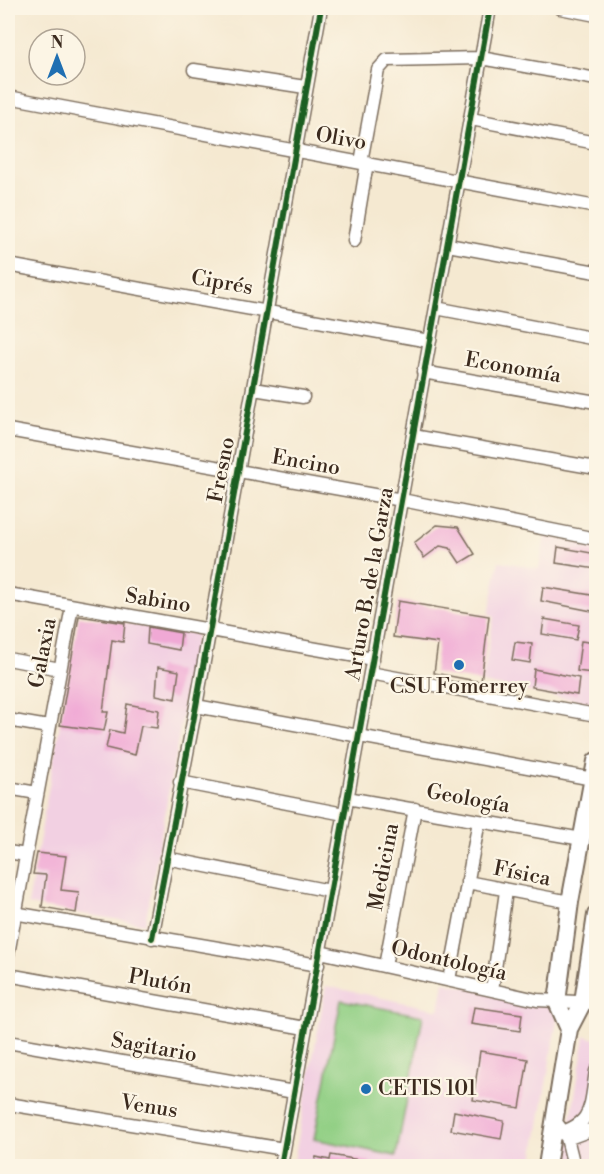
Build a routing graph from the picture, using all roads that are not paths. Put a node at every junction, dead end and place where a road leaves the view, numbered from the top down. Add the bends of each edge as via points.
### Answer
1 (321, 8) edge
2 (490, 8) edge
3 (560, 8) edge
4 (597, 15) edge
5 (481, 58) junction
6 (194, 70) dead end
7 (597, 79) edge
8 (305, 87) junction
9 (8, 97) edge
10 (471, 119) junction
11 (597, 143) edge
12 (294, 151) junction
13 (364, 163) junction
14 (459, 182) junction
15 (597, 207) edge
16 (354, 240) dead end
17 (448, 245) junction
18 (8, 264) edge
19 (597, 272) edge
20 (436, 308) junction
21 (266, 310) junction
22 (597, 339) edge
23 (429, 342) junction
24 (423, 372) junction
25 (254, 388) junction
26 (303, 397) dead end
27 (597, 402) edge
28 (8, 430) edge
29 (413, 436) junction
30 (597, 468) edge
31 (239, 471) junction
32 (402, 500) junction
33 (597, 538) edge
34 (8, 594) edge
35 (72, 606) junction
36 (209, 629) junction
37 (373, 658) junction
38 (8, 659) edge
39 (60, 669) junction
40 (370, 673) junction
41 (196, 706) junction
42 (597, 715) edge
43 (8, 720) edge
44 (48, 727) junction
45 (360, 735) junction
46 (597, 761) edge
47 (593, 779) junction
48 (180, 782) junction
49 (8, 788) edge
50 (37, 794) junction
51 (347, 798) junction
52 (415, 809) junction
53 (344, 814) junction
54 (478, 821) junction
55 (582, 839) junction
56 (8, 852) edge
57 (26, 855) junction
58 (166, 858) junction
59 (467, 882) junction
60 (330, 891) junction
61 (506, 891) junction
62 (570, 902) junction
63 (11, 912) edge
64 (597, 915) edge
65 (152, 938) junction
66 (320, 952) junction
67 (8, 954) edge
68 (318, 965) junction
69 (385, 966) junction
70 (8, 975) edge
71 (449, 980) junction
72 (492, 990) junction
73 (577, 1002) edge
74 (305, 1028) junction
75 (569, 1029) junction
76 (8, 1042) edge
77 (597, 1071) edge
78 (294, 1092) junction
79 (8, 1104) edge
80 (594, 1107) edge
81 (597, 1128) edge
82 (558, 1134) junction
83 (284, 1149) junction
84 (281, 1167) edge
85 (547, 1167) edge
86 (574, 1167) edge

1 - 8 street, Fresno
2 - 5 street, Arturo B. de la Garza
3 - 4 street
5 - 7 street
5 - 10 street, Arturo B. de la Garza
5 - 13 street via 383,62 378,70
6 - 8 street
8 - 12 street, Fresno
9 - 12 street, Olivo
10 - 11 street
10 - 14 street, Arturo B. de la Garza
12 - 13 street, Olivo
12 - 21 street, Fresno
13 - 14 street, Olivo
13 - 16 street
14 - 15 street, Olivo
14 - 17 street, Arturo B. de la Garza
17 - 19 street
17 - 20 street, Arturo B. de la Garza
18 - 21 street, Ciprés
20 - 22 street
20 - 23 street, Arturo B. de la Garza
21 - 23 street, Ciprés
21 - 25 street, Fresno
23 - 24 street, Arturo B. de la Garza
24 - 27 street, Economía
24 - 29 street, Arturo B. de la Garza
25 - 26 street
25 - 31 street, Fresno
28 - 31 street, Encino
29 - 30 street
29 - 32 street, Arturo B. de la Garza
31 - 32 street, Encino
31 - 36 street, Fresno
32 - 33 street, Encino
32 - 37 street, Arturo B. de la Garza
34 - 35 street, Sabino
35 - 36 street, Sabino
35 - 39 street, Galaxia
36 - 37 street, Sabino
36 - 41 street, Fresno
37 - 40 street, Arturo B. de la Garza
38 - 39 street
39 - 44 street, Galaxia
40 - 42 street
40 - 45 street, Arturo B. de la Garza
41 - 45 street
41 - 48 street, Fresno
43 - 44 street
44 - 50 street, Galaxia
45 - 47 street
45 - 51 street, Arturo B. de la Garza
46 - 47 main road
47 - 55 main road
48 - 53 street
48 - 58 street, Fresno
49 - 50 street
50 - 57 street, Galaxia
51 - 52 street, Geología
51 - 53 street, Arturo B. de la Garza
52 - 54 street, Geología
52 - 69 street, Medicina
53 - 60 street, Arturo B. de la Garza
54 - 55 street, Geología
54 - 59 street
55 - 62 main road
56 - 57 street
57 - 63 street, Galaxia
58 - 60 street
58 - 65 street, Fresno
59 - 61 street, Física
59 - 71 street
60 - 66 street, Arturo B. de la Garza
61 - 62 street, Física
61 - 72 street
62 - 73 main road
63 - 65 street
63 - 67 street, Galaxia
64 - 73 main road
65 - 68 street
66 - 68 street, Arturo B. de la Garza
66 - 69 street, Odontología
68 - 74 street, Arturo B. de la Garza
69 - 71 street, Odontología
70 - 74 street, Plutón
71 - 72 street, Odontología
72 - 73 street, Odontología
73 - 75 main road
73 - 75 main road
74 - 78 street, Arturo B. de la Garza
75 - 82 main road
76 - 78 street, Sagitario
77 - 80 street
78 - 83 street, Arturo B. de la Garza
79 - 83 street, Venus
80 - 82 street via 582,1124
81 - 82 street
82 - 85 main road
82 - 86 street
83 - 84 street, Arturo B. de la Garza

